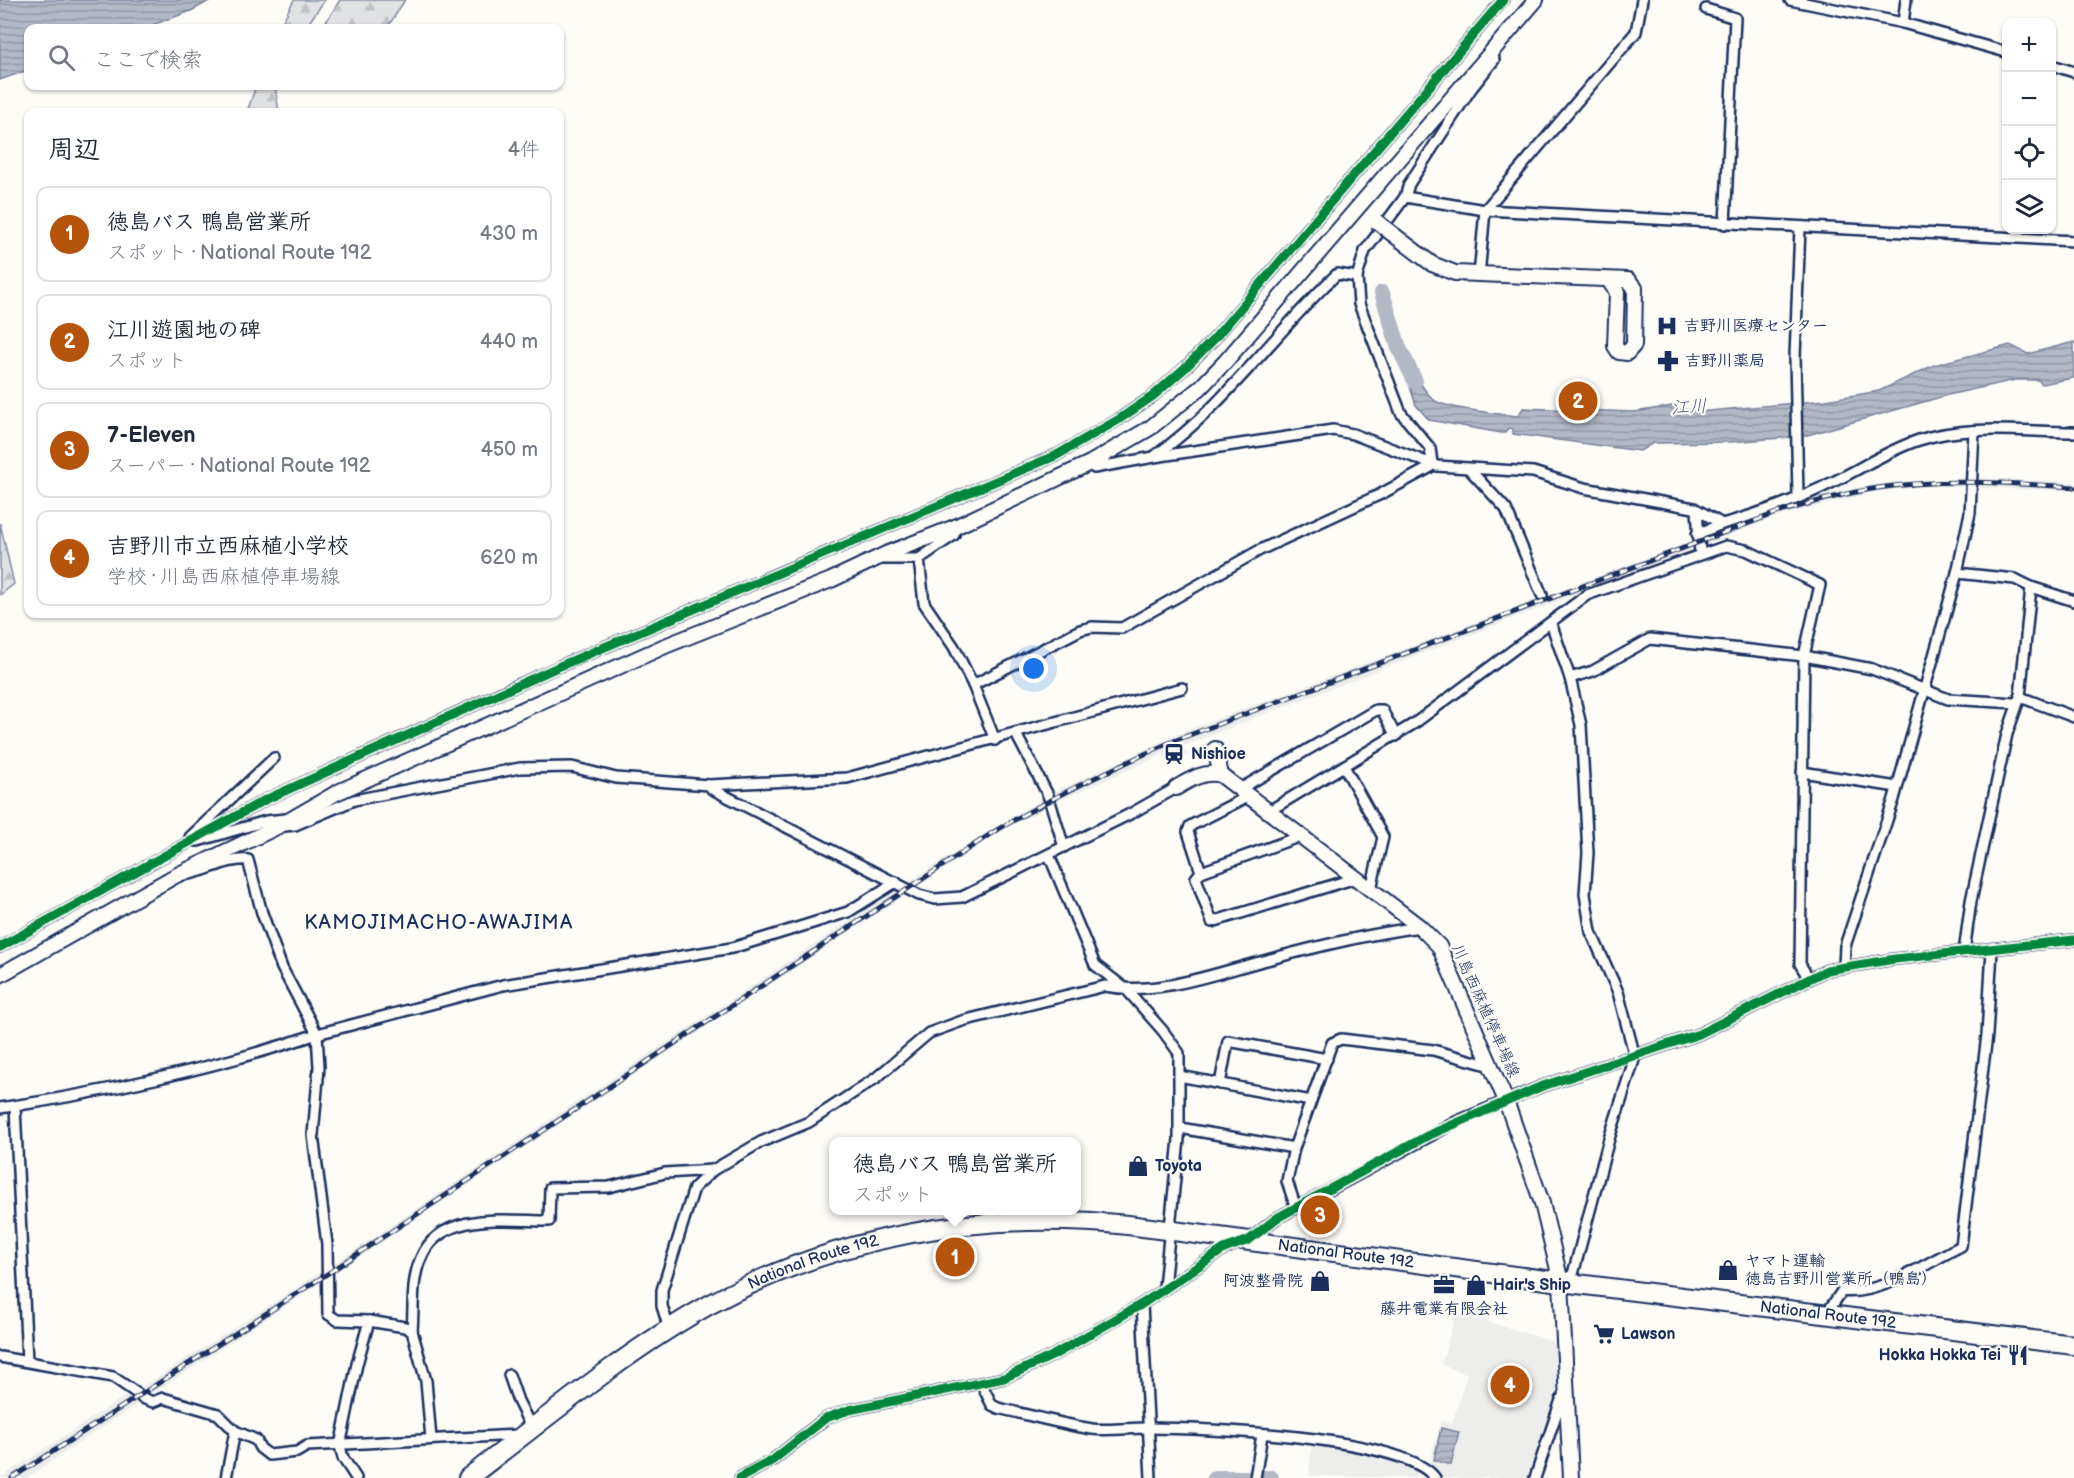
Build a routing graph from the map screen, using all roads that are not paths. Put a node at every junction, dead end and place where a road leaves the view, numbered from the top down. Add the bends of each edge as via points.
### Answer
1 (1503, 0) edge
2 (1536, 0) edge
3 (1642, 0) edge
4 (1790, 0) edge
5 (1906, 0) edge
6 (1706, 9) dead end
7 (1903, 23) junction
8 (1492, 48) junction
9 (2002, 51) edge
10 (2056, 66) edge
11 (2074, 72) edge
12 (1405, 197) junction
13 (1360, 207) junction
14 (1485, 210) junction
15 (1725, 224) junction
16 (1800, 227) junction
17 (2074, 241) edge
18 (1479, 276) junction
19 (1357, 277) junction
20 (1610, 281) junction
21 (1974, 431) junction
22 (2074, 432) edge
23 (1154, 457) junction
24 (1090, 463) junction
25 (1432, 463) junction
26 (1470, 470) junction
27 (1798, 496) junction
28 (1697, 510) junction
29 (1722, 524) junction
30 (956, 527) junction
31 (1697, 534) junction
32 (1700, 553) junction
33 (875, 559) junction
34 (920, 560) junction
35 (1957, 573) junction
36 (2031, 587) junction
37 (1542, 595) dead end
38 (2074, 601) edge
39 (1551, 623) junction
40 (1804, 656) junction
41 (1570, 678) junction
42 (973, 685) junction
43 (1182, 688) dead end
44 (1922, 691) junction
45 (2018, 700) junction
46 (2074, 717) edge
47 (1016, 734) junction
48 (1396, 736) junction
49 (995, 740) junction
50 (1215, 749) dead end
51 (274, 758) dead end
52 (1345, 768) junction
53 (1802, 772) junction
54 (1221, 775) junction
55 (709, 785) junction
56 (1897, 787) junction
57 (1176, 788) joint
58 (1244, 793) junction
59 (1269, 811) junction
60 (285, 822) junction
61 (1301, 836) junction
62 (190, 839) junction
63 (1064, 847) junction
64 (1049, 855) junction
65 (1201, 873) junction
66 (175, 876) junction
67 (1356, 878) junction
68 (896, 882) junction
69 (1371, 889) junction
70 (1420, 927) junction
71 (2074, 940) edge
72 (0, 947) edge
73 (1992, 951) junction
74 (1964, 952) junction
75 (1844, 966) junction
76 (0, 975) edge
77 (1809, 979) junction
78 (1127, 990) junction
79 (317, 1034) junction
80 (1635, 1057) junction
81 (1327, 1059) junction
82 (1491, 1066) junction
83 (1179, 1076) junction
84 (1220, 1084) junction
85 (1311, 1101) junction
86 (1506, 1101) junction
87 (15, 1107) junction
88 (0, 1108) edge
89 (1180, 1128) junction
90 (1294, 1148) junction
91 (713, 1170) junction
92 (1296, 1208) junction
93 (1169, 1230) junction
94 (1249, 1240) junction
95 (1561, 1282) junction
96 (1164, 1287) junction
97 (1142, 1304) junction
98 (1826, 1314) junction
99 (369, 1322) junction
100 (669, 1329) junction
101 (412, 1331) junction
102 (2074, 1345) edge
103 (0, 1357) edge
104 (27, 1361) junction
105 (509, 1375) dead end
106 (981, 1383) junction
107 (1565, 1396) junction
108 (1148, 1428) junction
109 (235, 1431) junction
110 (528, 1432) junction
111 (1262, 1435) junction
112 (431, 1439) junction
113 (340, 1446) junction
114 (1151, 1476) edge
115 (226, 1478) edge
116 (356, 1478) edge
117 (468, 1478) edge
118 (740, 1478) edge
119 (1255, 1478) edge
120 (1435, 1478) edge
121 (1535, 1478) edge
122 (1571, 1478) edge

1 - 62 street via 1214,339 1153,396 1118,420 1047,459 463,708
2 - 8 main road
3 - 14 street via 1636,32
4 - 7 street
5 - 7 street
6 - 15 street via 1735,18
7 - 9 street
8 - 12 street via 1494,60 1471,89
8 - 13 main road
10 - 11 street
12 - 14 street
12 - 19 street via 1365,251
13 - 18 main road, bridge via 1443,269
13 - 24 main road via 1200,388 1150,428
14 - 15 street
14 - 18 street
15 - 16 street
16 - 17 street
16 - 27 street via 1795,395
18 - 20 main road
19 - 23 street via 1337,274 1221,401
19 - 25 street via 1359,304 1401,412 1430,448
20 - 20 main road via 1628,280 1635,288 1634,345 1627,353 1619,352 1615,346 1617,292
21 - 22 street
21 - 27 street via 1920,439 1889,451 1833,483
21 - 35 street via 1971,507
23 - 24 street via 1094,468
23 - 25 street via 1333,430
24 - 30 main road
25 - 26 street
25 - 42 street via 1382,494 1260,550 1122,628 1080,630
26 - 28 street via 1533,472 1584,488 1673,502
26 - 37 street via 1506,509
27 - 29 street
28 - 29 street
28 - 31 street
29 - 31 street
30 - 33 main road
30 - 34 street via 954,535
31 - 32 street
32 - 39 street via 1587,595
32 - 40 street via 1726,546 1746,550 1820,585
33 - 34 street
33 - 60 main road via 515,711 338,792
34 - 42 street via 924,603 954,647
35 - 36 street via 2015,579
35 - 44 street
36 - 38 street
36 - 45 street
39 - 41 street
39 - 48 street
40 - 41 street via 1650,639 1593,671
40 - 44 street via 1872,669
40 - 53 street
41 - 80 street via 1581,725 1588,853 1585,894 1591,932 1618,992
42 - 49 street
43 - 47 street
44 - 45 street via 1948,699
44 - 56 street
45 - 46 street
45 - 74 street via 2008,726
47 - 49 street
47 - 63 street via 1052,804
48 - 52 street
48 - 58 street via 1382,710 1377,710
49 - 55 street via 847,778
50 - 54 main road
51 - 62 street via 192,832
52 - 59 street
52 - 69 street via 1383,837
53 - 56 street
53 - 77 street via 1800,964
54 - 57 main road via 1213,772
54 - 58 main road, 川島西麻植停車場線
55 - 60 street via 626,779 572,767 520,768 368,796 295,825
55 - 68 street
56 - 75 street via 1845,946
57 - 63 street
58 - 59 main road, 川島西麻植停車場線
58 - 65 street via 1190,826 1188,832
59 - 61 main road, 川島西麻植停車場線
60 - 62 street via 266,821 198,841
60 - 66 main road
61 - 65 street
61 - 67 main road, 川島西麻植停車場線
62 - 72 street
63 - 64 street
64 - 68 street via 962,897 926,898
64 - 78 street via 1095,965
65 - 67 street via 1196,878 1212,922
66 - 76 main road
66 - 79 street via 248,860 282,968
67 - 69 main road, 川島西麻植停車場線
68 - 79 street via 848,912 732,948 503,985
69 - 70 main road, 川島西麻植停車場線
70 - 78 street via 1320,946 1161,987
70 - 82 main road, 川島西麻植停車場線 via 1439,946
71 - 73 street
73 - 74 street
73 - 98 street via 1987,1035 1961,1246 1875,1290 1842,1291
74 - 75 street
75 - 77 street
77 - 80 street via 1699,1034
78 - 83 street via 1179,1053
78 - 91 street via 1105,986 929,1033 876,1078 809,1122 761,1142
79 - 87 street via 251,1054
79 - 99 street via 319,1067 313,1136 327,1244 328,1314 337,1320
80 - 86 street
80 - 95 street via 1573,1274
81 - 82 street via 1332,1043 1341,1039 1433,1050
81 - 84 street via 1228,1041
81 - 85 street
82 - 86 main road, 川島西麻植停車場線
83 - 84 street
83 - 89 street
84 - 85 street
85 - 90 street
86 - 92 street via 1427,1136
86 - 95 main road, 川島西麻植停車場線 via 1534,1176
87 - 88 street
87 - 104 street
89 - 90 street
89 - 93 street
90 - 92 street via 1287,1181
91 - 100 street via 694,1188 662,1290
91 - 101 street via 665,1173 609,1187 550,1188 549,1221 469,1221 453,1226 427,1247 421,1258
92 - 94 street
93 - 94 highway, National Route 192
93 - 96 street
93 - 100 highway, National Route 192 via 1055,1220 929,1229 884,1238 796,1265 747,1286
94 - 95 highway, National Route 192
94 - 96 street via 1224,1248
95 - 98 highway, National Route 192
95 - 107 main road, 川島西麻植停車場線
96 - 97 street
97 - 106 street via 1052,1356 1004,1378
97 - 108 street
98 - 102 highway, National Route 192
99 - 101 street
99 - 113 street
100 - 110 highway, National Route 192
101 - 112 street via 426,1381
103 - 104 street
104 - 109 street via 113,1377 153,1402 163,1398 218,1414
105 - 110 street
106 - 108 street via 998,1408 1094,1429
106 - 118 street via 826,1418 773,1460
107 - 121 street
107 - 122 main road, 川島西麻植停車場線
108 - 111 street
108 - 114 street
109 - 113 street via 256,1440 269,1455 297,1452 307,1446
109 - 115 street
110 - 112 street
110 - 117 highway, National Route 192
111 - 119 street
111 - 120 street via 1377,1449 1420,1465
112 - 113 street
113 - 116 street

